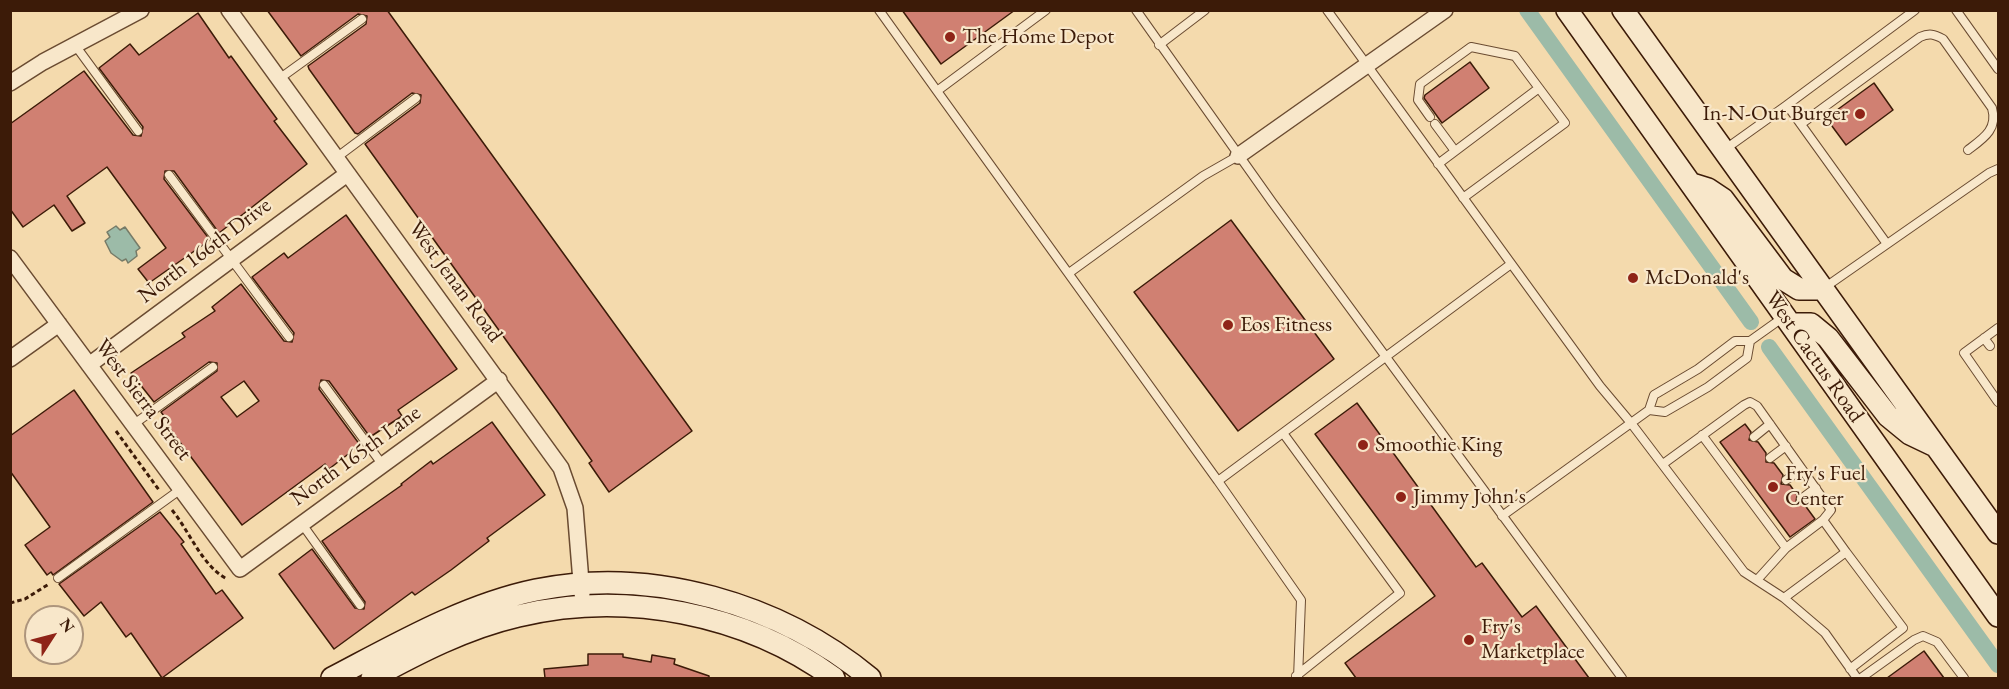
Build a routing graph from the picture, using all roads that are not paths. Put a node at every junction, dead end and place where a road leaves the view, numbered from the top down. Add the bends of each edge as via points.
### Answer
1 (141, 10) edge
2 (229, 10) edge
3 (879, 10) edge
4 (1046, 10) edge
5 (1136, 10) edge
6 (1205, 10) edge
7 (1327, 10) edge
8 (1445, 10) edge
9 (1567, 10) edge
10 (1623, 10) edge
11 (1916, 10) edge
12 (1956, 10) edge
13 (362, 19) dead end
14 (75, 45) junction
15 (1159, 45) junction
16 (1367, 66) junction
17 (1998, 69) edge
18 (279, 79) junction
19 (10, 83) edge
20 (1539, 88) junction
21 (937, 91) junction
22 (416, 98) dead end
23 (1787, 105) junction
24 (1801, 124) junction
25 (138, 131) dead end
26 (1968, 150) dead end
27 (1455, 151) junction
28 (1722, 151) junction
29 (1238, 156) junction
30 (336, 158) junction
31 (1438, 164) junction
32 (1998, 170) edge
33 (347, 174) junction
34 (169, 175) dead end
35 (1691, 183) junction
36 (1463, 198) junction
37 (1887, 244) junction
38 (10, 258) edge
39 (231, 259) junction
40 (1511, 264) junction
41 (1069, 273) junction
42 (1823, 289) junction
43 (1788, 320) junction
44 (59, 324) junction
45 (1998, 328) edge
46 (289, 337) dead end
47 (1984, 338) junction
48 (1750, 341) junction
49 (1990, 346) dead end
50 (1386, 358) junction
51 (10, 359) edge
52 (89, 365) junction
53 (213, 367) dead end
54 (499, 380) junction
55 (324, 385) dead end
56 (1998, 402) edge
57 (1649, 410) junction
58 (1631, 423) junction
59 (134, 424) junction
60 (1770, 424) junction
61 (1283, 434) junction
62 (1702, 435) junction
63 (1754, 437) dead end
64 (1786, 446) junction
65 (1937, 447) junction
66 (1730, 454) dead end
67 (1770, 458) dead end
68 (1721, 460) junction
69 (382, 464) junction
70 (1663, 464) junction
71 (1802, 469) junction
72 (1745, 476) dead end
73 (1786, 480) dead end
74 (1218, 481) junction
75 (1737, 483) junction
76 (1816, 488) junction
77 (181, 489) junction
78 (1762, 498) dead end
79 (1801, 499) dead end
80 (1754, 504) junction
81 (1502, 516) junction
82 (1776, 518) dead end
83 (1823, 520) junction
84 (302, 524) junction
85 (1768, 524) junction
86 (1998, 533) edge
87 (1786, 548) junction
88 (1846, 552) junction
89 (240, 569) joint
90 (58, 578) road end
91 (1757, 580) junction
92 (582, 595) junction
93 (1784, 598) junction
94 (360, 605) dead end
95 (1998, 616) edge
96 (1850, 669) junction
97 (1297, 677) edge
98 (336, 678) edge
99 (372, 678) edge
100 (834, 678) edge
101 (870, 678) edge
102 (1622, 678) edge
103 (1859, 678) edge
104 (1964, 678) edge

1 - 14 street
2 - 18 street, West Jenan Road
3 - 21 lane
4 - 21 lane
5 - 15 lane
6 - 15 lane
7 - 16 lane
8 - 16 street
9 - 35 main road, West Cactus Road
10 - 28 main road, West Cactus Road
11 - 23 lane
12 - 17 lane
13 - 18 lane
14 - 19 street
14 - 25 lane
15 - 29 lane
16 - 29 street
16 - 31 lane
18 - 30 street, West Jenan Road
20 - 27 lane
20 - 27 lane via 1515,56 1471,47 1420,84 1418,100
20 - 36 lane via 1564,123
21 - 41 lane
22 - 30 lane
23 - 24 lane
23 - 28 lane
24 - 26 lane via 1920,37 1937,35 1992,108 1995,118 1993,128
24 - 37 lane
27 - 31 lane
28 - 42 main road, West Cactus Road
29 - 41 lane via 1203,176
29 - 50 lane
30 - 33 street, West Jenan Road
31 - 36 lane
32 - 37 lane
33 - 39 street, North 166th Drive
33 - 54 street, West Jenan Road
34 - 39 lane
35 - 42 main road via 1723,199 1783,279 1799,289
35 - 43 main road, West Cactus Road
36 - 40 lane
37 - 42 lane
38 - 44 street, West Sierra Street
39 - 46 lane
39 - 52 street, North 166th Drive
40 - 50 lane
40 - 58 lane
41 - 74 lane
42 - 65 main road, West Cactus Road
43 - 48 lane
43 - 65 main road via 1811,324 1828,338 1888,416 1910,434
43 - 95 main road, West Cactus Road
44 - 51 street
44 - 52 street, West Sierra Street
45 - 47 lane
47 - 49 lane
47 - 56 lane via 1964,353
48 - 57 lane via 1736,341 1654,395
48 - 57 lane via 1747,358 1708,387 1665,412
50 - 61 lane
50 - 81 lane
52 - 59 street, West Sierra Street
53 - 59 lane
54 - 69 street, North 165th Lane
54 - 92 street, West Jenan Road via 561,468 575,508
55 - 69 lane
57 - 58 lane
58 - 70 lane
58 - 81 lane
59 - 77 street, West Sierra Street
60 - 62 lane via 1750,402
60 - 63 lane
60 - 64 lane
61 - 74 lane
61 - 97 lane via 1400,593
62 - 68 lane
62 - 70 lane
64 - 67 lane
64 - 71 lane
65 - 86 main road, West Cactus Road
66 - 68 lane
68 - 75 lane
69 - 84 street, North 165th Lane
70 - 91 lane via 1744,572
71 - 73 lane
71 - 76 lane
72 - 75 lane
74 - 97 lane via 1301,600
75 - 80 lane
76 - 79 lane
76 - 83 lane via 1831,510
77 - 89 street, West Sierra Street
77 - 90 lane
78 - 80 lane
80 - 85 lane
81 - 102 lane
82 - 85 lane
83 - 87 lane
83 - 88 lane
84 - 89 street, North 165th Lane
84 - 94 lane
85 - 87 lane
87 - 91 lane
88 - 93 lane
88 - 96 lane via 1903,628
91 - 93 lane
92 - 98 main road via 537,590 481,606 417,634
92 - 99 main road via 554,609 489,625 426,650
92 - 100 main road via 684,613 770,640
92 - 101 main road via 626,584 720,598 765,615 835,653
93 - 96 lane via 1817,624
96 - 103 lane
103 - 104 lane via 1923,636 1937,642

